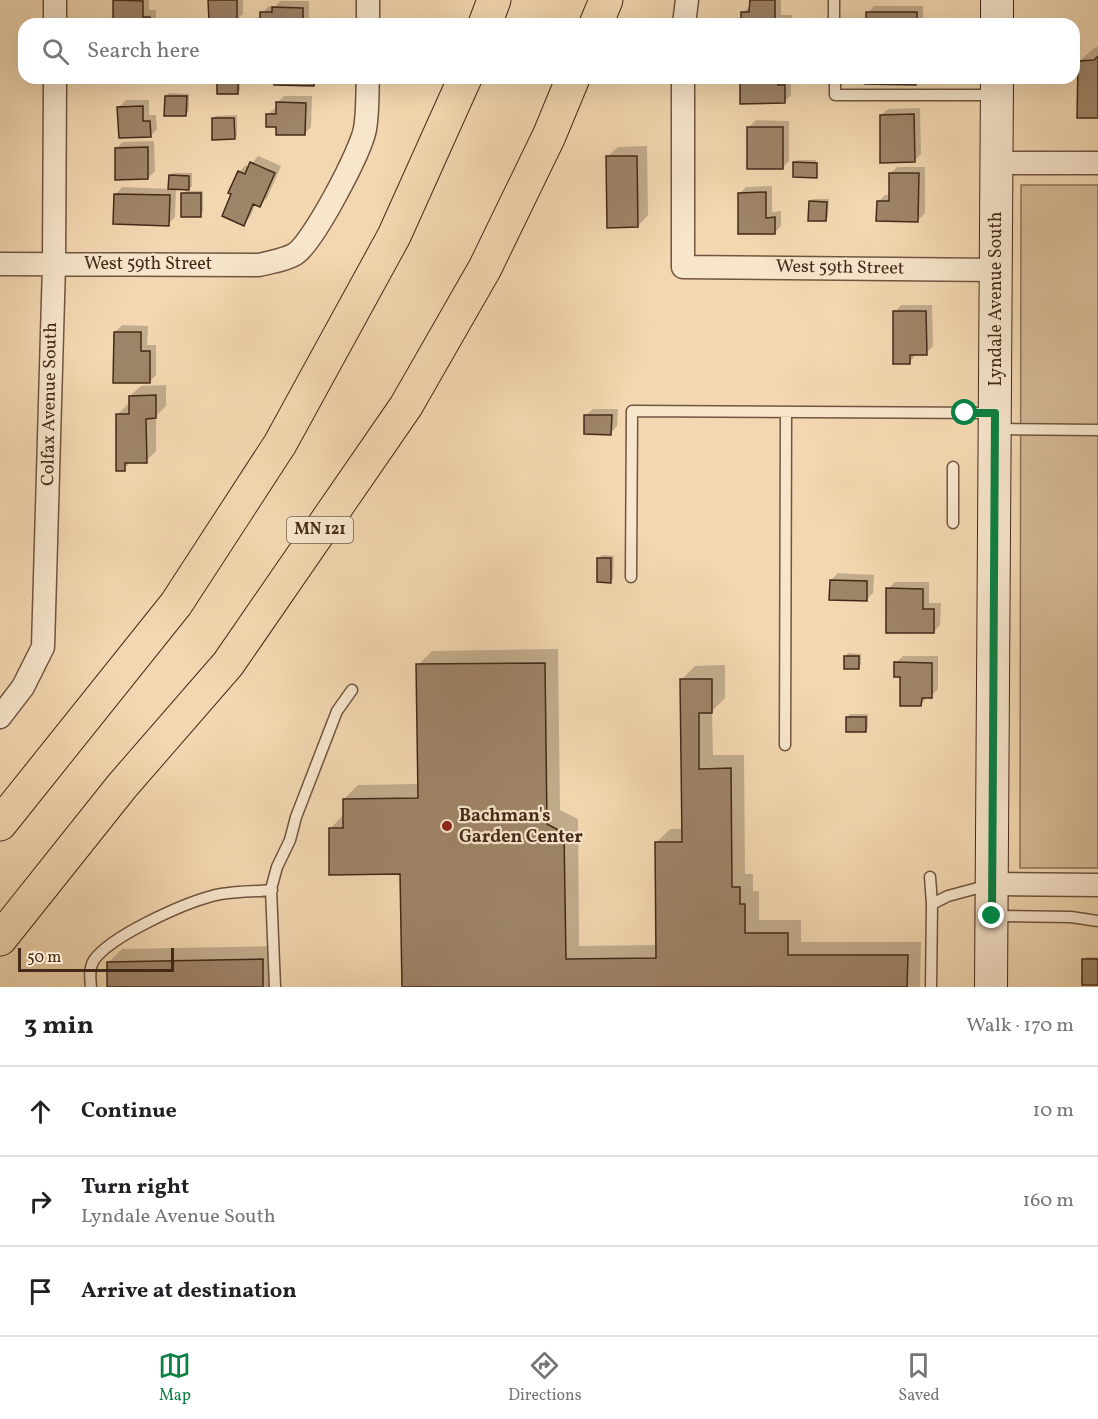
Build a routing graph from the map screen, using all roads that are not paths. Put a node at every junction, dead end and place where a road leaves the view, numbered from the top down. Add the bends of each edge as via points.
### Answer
1 (55, 0) edge
2 (368, 0) edge
3 (494, 0) edge
4 (606, 0) edge
5 (687, 0) edge
6 (834, 0) edge
7 (997, 0) edge
8 (55, 18) edge
9 (368, 18) edge
10 (487, 18) edge
11 (598, 18) edge
12 (685, 18) edge
13 (834, 18) edge
14 (997, 18) edge
15 (55, 84) edge
16 (368, 84) edge
17 (462, 84) edge
18 (571, 84) edge
19 (683, 84) edge
20 (835, 84) edge
21 (997, 87) edge
22 (996, 163) junction
23 (1098, 163) edge
24 (0, 264) edge
25 (54, 264) junction
26 (996, 270) junction
27 (786, 412) junction
28 (995, 421) junction
29 (1098, 430) edge
30 (953, 467) dead end
31 (952, 522) dead end
32 (632, 578) dead end
33 (352, 690) dead end
34 (0, 717) edge
35 (785, 745) dead end
36 (0, 824) edge
37 (930, 878) dead end
38 (992, 884) junction
39 (1098, 885) edge
40 (272, 890) junction
41 (933, 904) junction
42 (992, 916) junction
43 (1098, 921) edge
44 (0, 939) edge
45 (91, 987) edge
46 (275, 987) edge
47 (931, 987) edge
48 (991, 987) edge

1 - 8 street
2 - 9 street
3 - 10 highway
4 - 11 highway
5 - 12 street
6 - 13 lane
7 - 14 main road
15 - 25 street, Colfax Avenue South
16 - 25 street, West 59th Street via 365,132 319,226 295,254 259,265
17 - 36 highway via 394,236 280,444 176,604
18 - 44 highway, MN 121 via 485,268 406,406 228,664 122,786
19 - 26 street, West 59th Street via 683,267
20 - 21 lane via 835,95
21 - 22 main road, Lyndale Avenue South
22 - 23 street
22 - 26 main road, Lyndale Avenue South
24 - 25 street, West 59th Street
25 - 34 street, Colfax Avenue South via 43,647 23,687
26 - 28 main road, Lyndale Avenue South
27 - 28 lane
27 - 32 lane via 633,411
27 - 35 lane
28 - 29 lane
28 - 38 main road, Lyndale Avenue South
30 - 31 lane
33 - 40 lane via 337,711 277,867
37 - 41 lane
38 - 39 street
38 - 41 lane
38 - 42 main road, Lyndale Avenue South
40 - 45 lane via 213,896 178,908 129,933 93,962
40 - 46 lane
41 - 47 lane
42 - 43 lane
42 - 48 main road, Lyndale Avenue South

